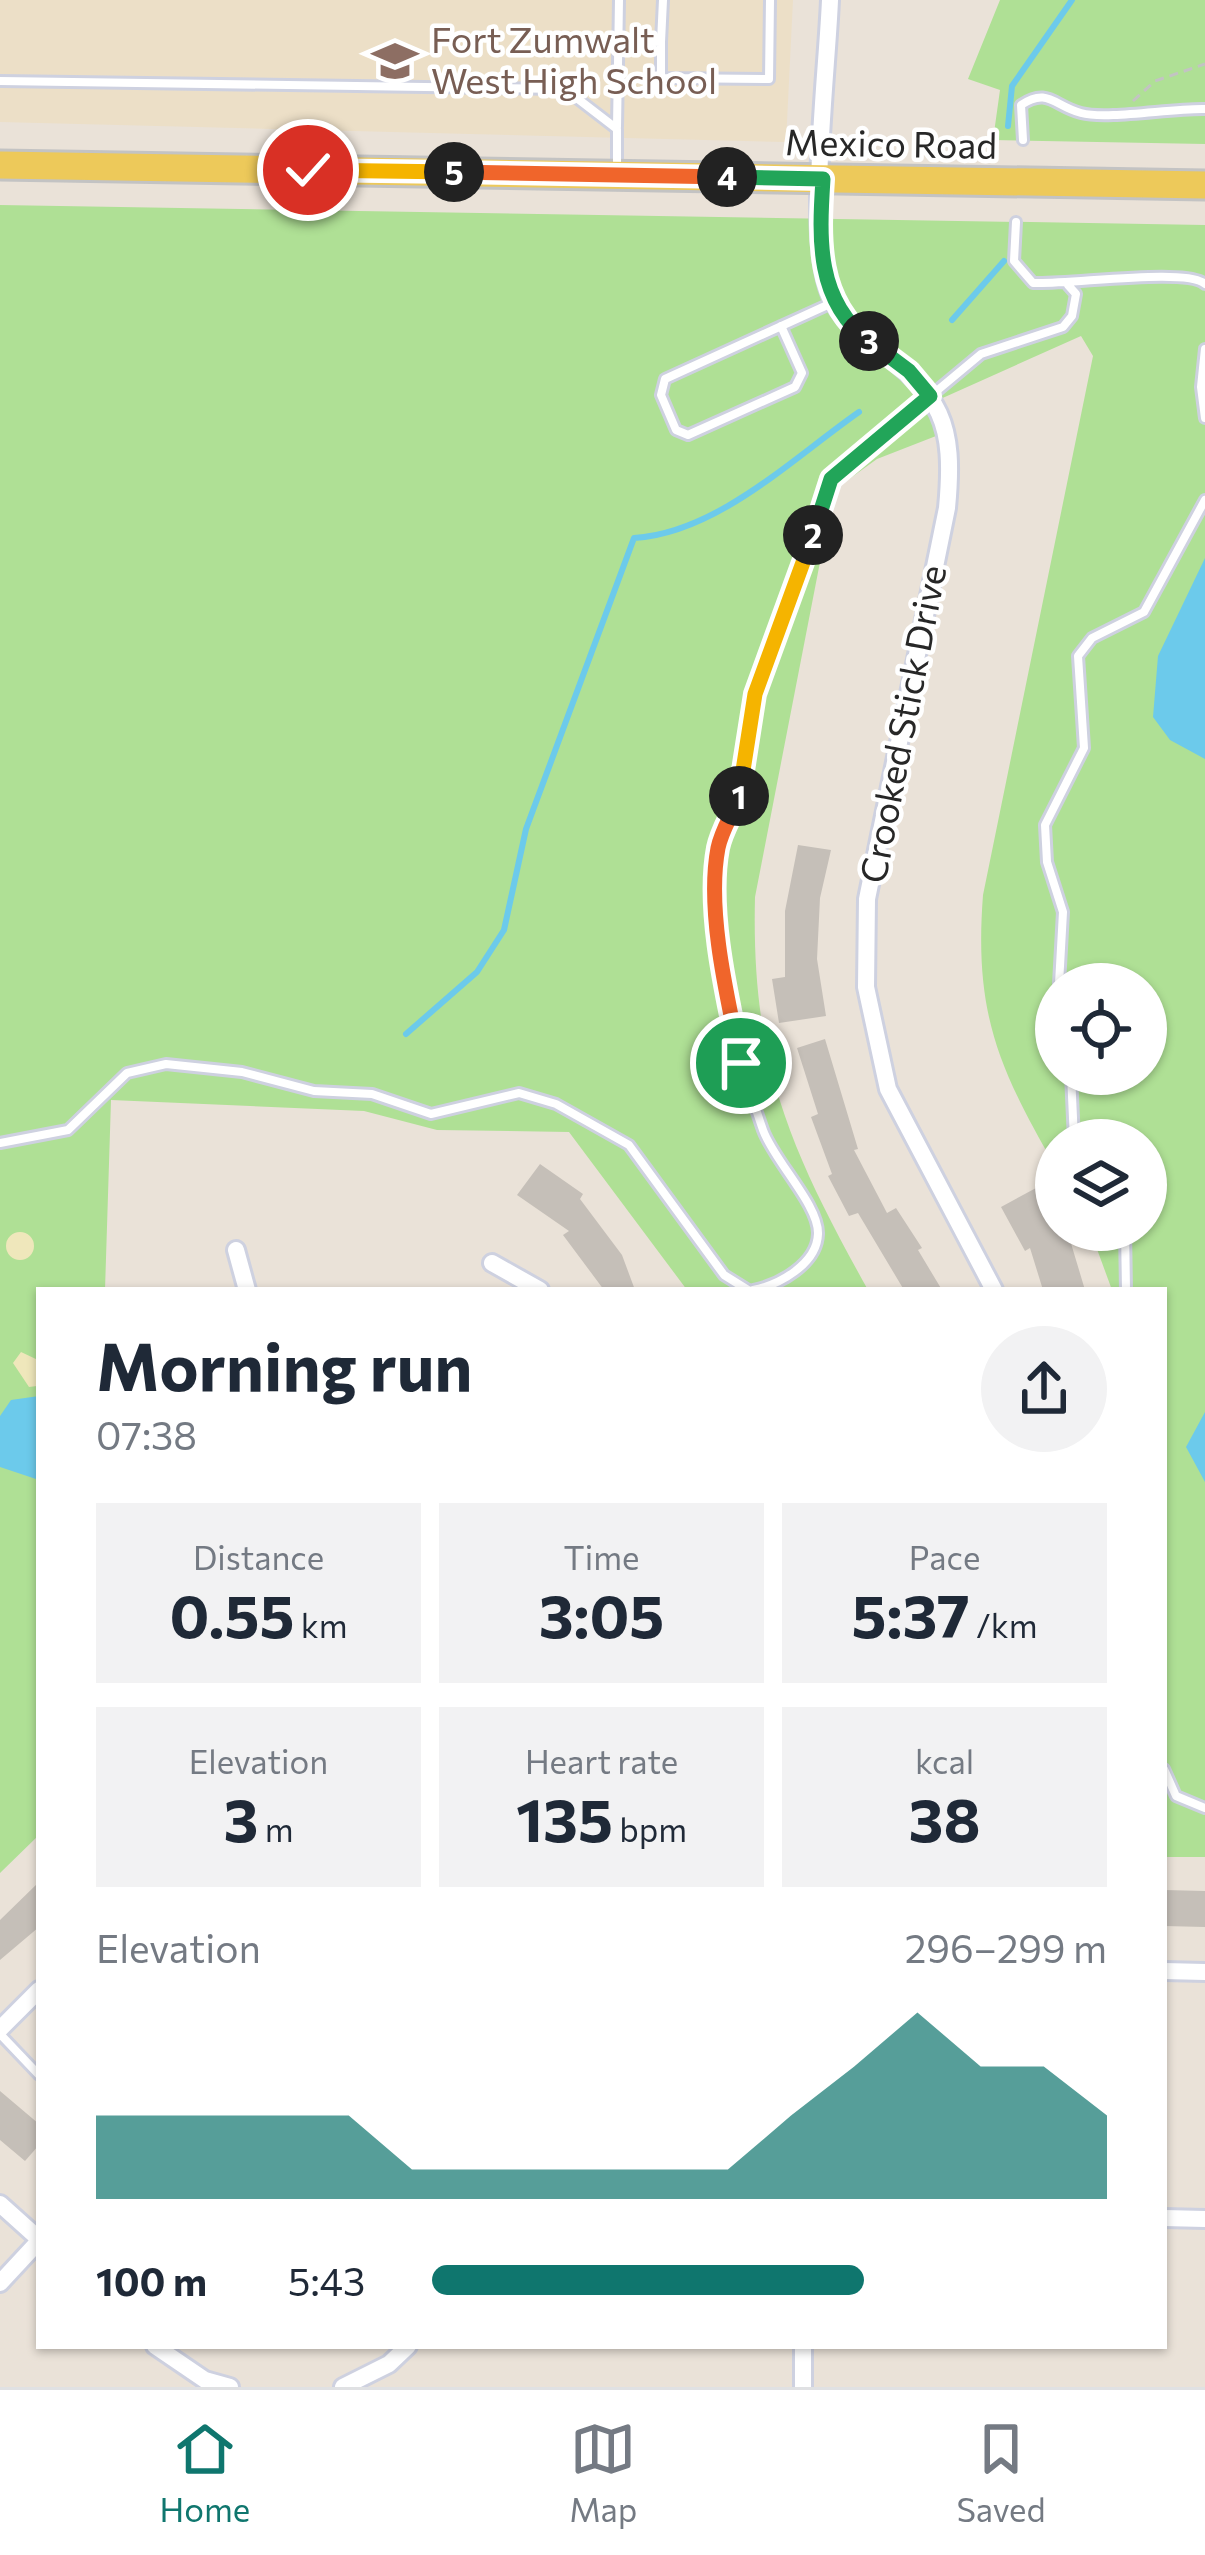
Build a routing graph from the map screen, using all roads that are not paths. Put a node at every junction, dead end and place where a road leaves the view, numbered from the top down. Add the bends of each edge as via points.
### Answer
1 (619, 0) edge
2 (663, 0) edge
3 (770, 0) edge
4 (830, 0) edge
5 (619, 41) junction
6 (662, 42) junction
7 (0, 81) edge
8 (1205, 109) edge
9 (616, 129) junction
10 (1023, 140) dead end
11 (0, 165) edge
12 (617, 175) junction
13 (823, 179) junction
14 (1205, 185) edge
15 (1016, 222) dead end
16 (1205, 284) edge
17 (1068, 285) junction
18 (836, 302) junction
19 (781, 326) junction
20 (1205, 350) edge
21 (930, 396) junction
22 (1205, 418) edge
23 (1205, 500) edge
24 (1060, 963) edge
25 (0, 1143) edge
26 (236, 1250) dead end
27 (1125, 1251) edge
28 (492, 1263) dead end
29 (246, 1287) edge
30 (535, 1287) edge
31 (746, 1287) edge
32 (758, 1287) edge
33 (992, 1287) edge
34 (1126, 1287) edge
35 (1167, 1776) edge
36 (1205, 1808) edge
37 (1167, 1971) edge
38 (1205, 1972) edge
39 (36, 1993) edge
40 (0, 2031) edge
41 (36, 2072) edge
42 (0, 2204) edge
43 (1167, 2218) edge
44 (1205, 2219) edge
45 (36, 2237) edge
46 (36, 2243) edge
47 (0, 2283) edge
48 (159, 2349) edge
49 (405, 2349) edge
50 (803, 2349) edge
51 (230, 2387) edge
52 (343, 2387) edge
53 (803, 2387) edge

1 - 5 lane
2 - 6 lane
3 - 6 lane via 769,79 662,78
4 - 13 street, Crooked Stick Drive
5 - 6 lane
5 - 9 lane
7 - 9 lane via 566,88
8 - 10 lane via 1078,113 1036,95 1021,105
9 - 12 lane
11 - 12 main road, Mexico Road
12 - 13 main road, Mexico Road
13 - 14 main road, Mexico Road
13 - 18 street, Crooked Stick Drive via 822,263
15 - 17 lane via 1018,272 1033,283
16 - 17 lane via 1174,273
17 - 21 lane via 1075,305 1064,327 981,355
18 - 19 lane
18 - 21 street, Crooked Stick Drive via 854,329
19 - 19 lane via 665,379 661,395 676,430 688,435 795,388 802,373
20 - 22 lane
21 - 32 lane via 831,479 755,694 743,783 718,849 721,952 741,1063 770,1150 814,1214 818,1235 793,1273
21 - 33 street, Crooked Stick Drive via 948,429 947,508 867,899 866,987 889,1089
23 - 24 lane via 1144,612 1092,638 1078,656 1084,748 1046,825 1047,862 1063,912
25 - 31 lane via 68,1130 128,1073 166,1064 372,1094 431,1114 519,1093 556,1103 629,1145 724,1275
26 - 29 street
27 - 34 lane
28 - 30 street
35 - 36 lane via 1176,1796
37 - 38 street
39 - 40 street
40 - 41 lane
42 - 45 street
43 - 44 street
46 - 47 street
48 - 51 street
49 - 52 street
50 - 53 street

